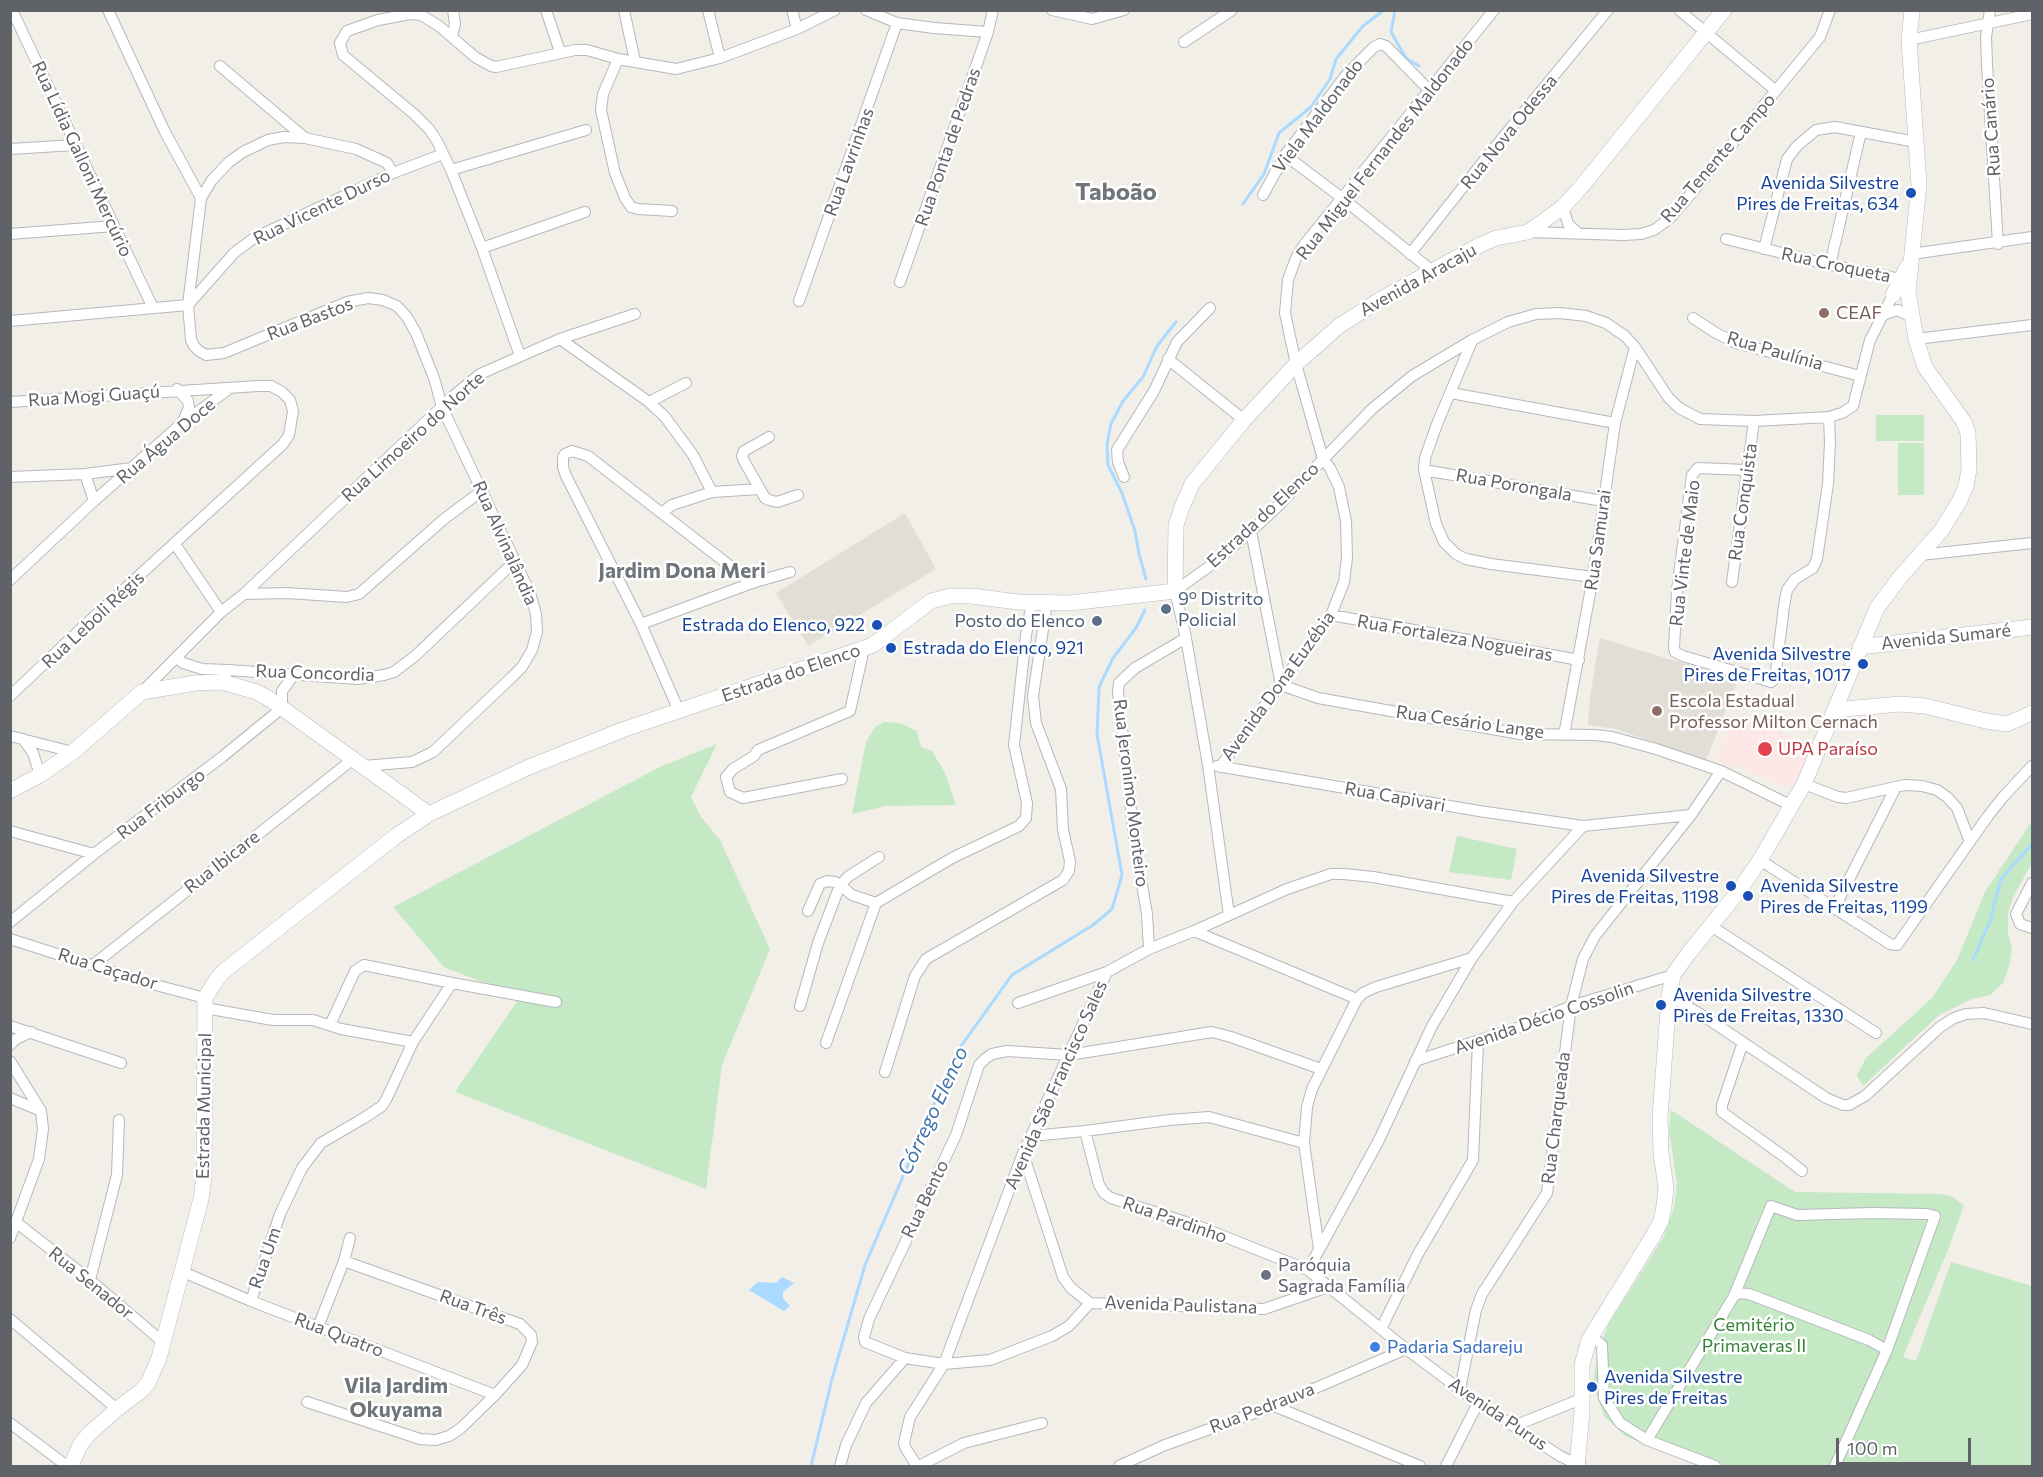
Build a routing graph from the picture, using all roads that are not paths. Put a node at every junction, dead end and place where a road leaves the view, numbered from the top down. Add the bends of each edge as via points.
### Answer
1 (12, 10) edge
2 (108, 10) edge
3 (453, 10) edge
4 (546, 10) edge
5 (624, 10) edge
6 (708, 10) edge
7 (792, 10) edge
8 (836, 10) edge
9 (866, 10) edge
10 (993, 10) edge
11 (1052, 10) edge
12 (1124, 10) edge
13 (1232, 10) edge
14 (1494, 10) edge
15 (1608, 10) edge
16 (1679, 10) edge
17 (1724, 10) edge
18 (1830, 10) edge
19 (1912, 10) edge
20 (2032, 14) edge
21 (377, 15) edge
22 (1989, 16) edge
23 (897, 23) junction
24 (797, 29) junction
25 (988, 32) junction
26 (1707, 32) junction
27 (452, 36) junction
28 (1909, 40) junction
29 (1184, 42) dead end
30 (560, 52) junction
31 (720, 58) junction
32 (618, 59) junction
33 (635, 61) junction
34 (220, 66) dead end
35 (1775, 90) junction
36 (1430, 91) junction
37 (585, 130) dead end
38 (1861, 132) junction
39 (304, 138) junction
40 (1916, 142) junction
41 (75, 145) junction
42 (10, 149) edge
43 (443, 154) junction
44 (1285, 155) junction
45 (451, 170) junction
46 (393, 173) junction
47 (1263, 195) dead end
48 (201, 198) junction
49 (1342, 198) junction
50 (1563, 207) junction
51 (672, 211) dead end
52 (585, 212) dead end
53 (114, 226) junction
54 (1528, 232) junction
55 (1578, 233) junction
56 (10, 234) edge
57 (2032, 237) edge
58 (1726, 239) dead end
59 (1998, 243) junction
60 (482, 248) junction
61 (1764, 249) junction
62 (1410, 254) junction
63 (1910, 258) junction
64 (1830, 265) junction
65 (1431, 270) junction
66 (900, 282) dead end
67 (1902, 286) junction
68 (799, 301) dead end
69 (188, 305) junction
70 (153, 308) junction
71 (1210, 308) dead end
72 (635, 314) dead end
73 (1885, 314) junction
74 (1911, 317) junction
75 (1693, 318) dead end
76 (10, 321) edge
77 (2032, 325) edge
78 (560, 339) junction
79 (1916, 339) junction
80 (1472, 340) junction
81 (1635, 347) junction
82 (520, 356) junction
83 (1168, 359) junction
84 (1296, 364) junction
85 (1860, 375) junction
86 (686, 383) dead end
87 (230, 388) junction
88 (177, 389) junction
89 (1451, 393) junction
90 (10, 402) edge
91 (649, 402) junction
92 (442, 406) junction
93 (1829, 417) junction
94 (1244, 420) junction
95 (1754, 421) junction
96 (1615, 423) junction
97 (181, 424) junction
98 (769, 437) dead end
99 (1323, 459) junction
100 (132, 468) junction
101 (1424, 470) junction
102 (1746, 470) junction
103 (85, 474) junction
104 (10, 477) edge
105 (1124, 477) dead end
106 (760, 489) junction
107 (483, 490) junction
108 (712, 492) junction
109 (798, 495) dead end
110 (94, 501) junction
111 (1603, 501) junction
112 (662, 513) junction
113 (1251, 531) junction
114 (2032, 543) edge
115 (175, 544) junction
116 (1920, 555) junction
117 (515, 561) junction
118 (790, 572) dead end
119 (1593, 577) junction
120 (10, 580) edge
121 (1732, 582) dead end
122 (752, 583) junction
123 (1175, 591) junction
124 (244, 594) junction
125 (1039, 602) junction
126 (221, 612) junction
127 (1331, 615) junction
128 (641, 624) junction
129 (2032, 627) edge
130 (1186, 638) junction
131 (1860, 646) junction
132 (864, 649) junction
133 (177, 657) junction
134 (1579, 660) junction
135 (225, 676) junction
136 (293, 676) junction
137 (1281, 685) junction
138 (142, 692) junction
139 (10, 696) edge
140 (282, 708) junction
141 (1834, 710) junction
142 (679, 711) junction
143 (2032, 713) edge
144 (10, 735) edge
145 (1564, 735) junction
146 (23, 739) junction
147 (74, 752) junction
148 (357, 763) junction
149 (1208, 765) junction
150 (2032, 766) edge
151 (1220, 767) junction
152 (1721, 771) junction
153 (40, 775) junction
154 (842, 779) dead end
155 (1804, 784) junction
156 (1896, 787) junction
157 (10, 791) edge
158 (1792, 806) junction
159 (429, 814) junction
160 (1691, 815) junction
161 (1583, 826) junction
162 (10, 831) edge
163 (1970, 842) junction
164 (94, 854) junction
165 (879, 857) dead end
166 (1760, 860) junction
167 (2032, 883) edge
168 (840, 885) junction
169 (1513, 902) junction
170 (876, 903) junction
171 (1835, 907) junction
172 (808, 911) dead end
173 (1228, 915) junction
174 (10, 922) edge
175 (1711, 926) junction
176 (2032, 928) edge
177 (1194, 931) junction
178 (10, 939) edge
179 (1149, 949) junction
180 (1472, 958) junction
181 (93, 965) junction
182 (1107, 972) junction
183 (1673, 975) junction
184 (452, 983) junction
185 (1669, 996) junction
186 (1357, 999) junction
187 (556, 1002) dead end
188 (205, 1003) junction
189 (1018, 1003) dead end
190 (800, 1006) dead end
191 (1571, 1006) junction
192 (2032, 1024) edge
193 (330, 1025) junction
194 (10, 1026) edge
195 (32, 1032) junction
196 (1876, 1033) dead end
197 (413, 1042) junction
198 (1478, 1042) junction
199 (1743, 1042) junction
200 (826, 1043) dead end
201 (10, 1045) edge
202 (1069, 1055) junction
203 (10, 1060) edge
204 (1415, 1061) junction
205 (121, 1063) dead end
206 (1321, 1070) junction
207 (885, 1072) dead end
208 (14, 1075) edge
209 (10, 1098) edge
210 (41, 1111) junction
211 (119, 1120) dead end
212 (1085, 1131) junction
213 (1031, 1136) junction
214 (1304, 1143) junction
215 (1023, 1153) junction
216 (1802, 1171) dead end
217 (17, 1222) junction
218 (10, 1238) edge
219 (350, 1238) dead end
220 (1319, 1249) junction
221 (344, 1261) junction
222 (1308, 1270) junction
223 (183, 1272) junction
224 (90, 1280) junction
225 (1328, 1287) junction
226 (1734, 1296) junction
227 (251, 1301) junction
228 (1090, 1303) junction
229 (10, 1319) edge
230 (318, 1327) junction
231 (1382, 1329) junction
232 (1591, 1336) junction
233 (164, 1343) junction
234 (1406, 1349) junction
235 (1887, 1350) junction
236 (905, 1358) junction
237 (944, 1364) junction
238 (1460, 1389) junction
239 (495, 1395) junction
240 (1581, 1399) junction
241 (307, 1402) dead end
242 (1478, 1403) junction
243 (1274, 1406) junction
244 (117, 1409) junction
245 (10, 1423) edge
246 (1042, 1423) dead end
247 (1514, 1426) junction
248 (1647, 1440) junction
249 (1579, 1466) edge
250 (69, 1467) edge
251 (840, 1467) edge
252 (918, 1467) edge
253 (1119, 1467) edge
254 (1420, 1467) edge
255 (1446, 1467) edge
256 (1715, 1467) edge
257 (1835, 1467) edge

1 - 41 street, Rua Lídia Galloni Mercúrio
2 - 48 street via 165,132
3 - 27 street
4 - 30 street
5 - 33 street
6 - 31 street
7 - 24 street
8 - 24 street
9 - 23 street
10 - 25 street, Rua Ponta de Pedras
11 - 12 street via 1092,19
13 - 29 street
14 - 36 street, Rua Miguel Fernandes Maldonado
15 - 62 street, Rua Nova Odessa
16 - 26 street
17 - 26 street, Avenida Aracaju
18 - 35 street, Rua Tenente Campo via 1820,37
19 - 28 street
20 - 22 street
21 - 27 street via 421,15
21 - 43 street via 347,32 340,50 429,129
22 - 28 street
22 - 59 street, Rua Canário via 1987,64
23 - 25 street
23 - 68 street, Rua Lavrinhas
24 - 31 street
25 - 66 street, Rua Ponta de Pedras
26 - 35 street
26 - 50 street, Avenida Aracaju
27 - 30 street via 475,57 496,67
28 - 40 street
30 - 32 street via 587,50
31 - 33 street via 676,69
32 - 33 street
32 - 51 street via 603,94 601,110 615,173 631,207
34 - 39 street
35 - 55 street, Rua Tenente Campo via 1685,201 1654,230 1641,234
36 - 44 street, Viela Maldonado via 1380,44 1347,74
36 - 49 street, Rua Miguel Fernandes Maldonado
37 - 45 street
38 - 40 street, Rua Croqueta
38 - 61 street, Rua Croqueta via 1825,127 1797,146 1787,159
38 - 64 street
39 - 46 street via 379,158
39 - 48 street via 268,140 243,152 212,180
40 - 63 street via 1918,184
41 - 42 street
41 - 53 street, Rua Lídia Galloni Mercúrio
43 - 45 street
43 - 46 street, Rua Vicente Durso
44 - 47 street, Viela Maldonado
44 - 49 street
45 - 60 street
46 - 69 street, Rua Vicente Durso via 254,238 234,253
48 - 69 street, Rua Bastos
49 - 62 street
49 - 84 street, Rua Miguel Fernandes Maldonado via 1304,245 1288,280 1286,313
50 - 54 street, Avenida Aracaju
50 - 55 street via 1568,224
52 - 60 street
53 - 56 street
53 - 70 street, Rua Lídia Galloni Mercúrio
54 - 55 street, Rua Tenente Campo
54 - 65 street, Avenida Aracaju via 1496,238
57 - 59 street
58 - 61 street, Rua Croqueta
59 - 63 street
60 - 82 street
61 - 64 street, Rua Croqueta
62 - 65 street
63 - 67 street
64 - 67 street, Rua Croqueta
65 - 84 street, Avenida Aracaju via 1339,326
67 - 73 street, Estrada do Elenco
67 - 74 street
69 - 70 street
69 - 92 street, Rua Bastos via 191,340 199,351 213,355 347,302 383,300 397,306 411,325
70 - 76 street
71 - 83 street via 1183,334
72 - 78 street, Rua Limoeiro do Norte
73 - 74 street via 1898,310
73 - 85 street, Estrada do Elenco via 1870,340
74 - 79 street
75 - 85 street, Rua Paulínia via 1737,343
77 - 79 street
78 - 82 street, Rua Limoeiro do Norte
78 - 91 street
79 - 116 street via 1925,367 1964,422 1969,454 1966,486 1959,502
80 - 81 street, Estrada do Elenco via 1508,322 1536,314 1560,313 1606,323
80 - 89 street
80 - 99 street, Estrada do Elenco via 1412,376 1372,409
81 - 95 street, Estrada do Elenco via 1658,385 1689,414 1708,421
81 - 96 street, Rua Samurai
82 - 92 street, Rua Limoeiro do Norte via 480,374
83 - 94 street
83 - 105 street via 1154,391 1117,450
84 - 94 street, Avenida Aracaju
84 - 99 street, Avenida Dona Euzébia
85 - 93 street, Estrada do Elenco via 1853,406
86 - 91 street
87 - 88 street, Rua Mogi Guaçú
87 - 97 street, Rua Água Doce
87 - 115 street, Rua Água Doce via 271,386 282,392 293,411 289,435
88 - 90 street, Rua Mogi Guaçú
88 - 97 street, Rua Mogi Guaçú via 189,408
89 - 96 street
89 - 101 street via 1429,444
91 - 108 street via 679,433
92 - 107 street, Rua Alvinalândia
92 - 124 street, Rua Limoeiro do Norte
93 - 95 street, Estrada do Elenco
93 - 102 street, Rua Vinte de Maio via 1828,484 1817,559 1813,568 1791,584 1785,596 1775,679 1771,682 1683,656 1674,648 1677,590 1692,475 1698,468
94 - 123 street, Avenida Aracaju via 1203,468 1182,507 1176,525
95 - 102 street, Rua Conquista
96 - 111 street, Rua Samurai
97 - 100 street, Rua Água Doce
98 - 106 street via 742,453
99 - 113 street, Estrada do Elenco
99 - 127 street, Avenida Dona Euzébia via 1335,477 1346,521 1344,582
100 - 103 street
100 - 110 street, Rua Água Doce
101 - 111 street, Rua Porongala
101 - 119 street via 1437,524 1444,542 1456,554 1491,564
102 - 121 street, Rua Conquista
103 - 104 street
103 - 110 street
106 - 108 street
106 - 109 street via 765,498 773,501
107 - 117 street, Rua Alvinalândia
107 - 124 street via 359,594
108 - 112 street via 672,505
110 - 120 street, Rua Água Doce
111 - 119 street, Rua Samurai
112 - 122 street
112 - 128 street via 588,456 575,451 563,457 566,476
113 - 123 street, Estrada do Elenco
113 - 137 street
114 - 116 street
115 - 126 street
115 - 139 street, Rua Leboli Régis
116 - 131 street via 1877,608
117 - 136 street, Rua Concordia via 394,672 358,679
117 - 148 street, Rua Alvinalândia via 536,614 537,632 522,667 433,752 412,762
118 - 122 street
119 - 134 street, Rua Samurai
122 - 128 street
123 - 125 street, Estrada do Elenco via 1070,603
123 - 130 street
124 - 126 street, Rua Limoeiro do Norte
125 - 132 street, Estrada do Elenco via 950,596 931,601
125 - 170 street via 1026,634 1014,745 1027,803 1026,818 1019,826 952,858
125 - 207 street via 1033,696 1036,723 1061,789 1069,871 1063,880 926,960 915,976
126 - 133 street
127 - 134 street, Rua Fortaleza Nogueiras
127 - 137 street, Avenida Dona Euzébia
128 - 142 street
129 - 131 street, Avenida Sumaré
130 - 149 street
130 - 179 street, Rua Jeronimo Monteiro via 1135,668 1119,683
131 - 141 street
132 - 142 street, Estrada do Elenco
132 - 154 street via 850,711 758,750 726,777 730,792 743,798
133 - 135 street via 183,663
133 - 138 street
134 - 145 street, Rua Samurai
135 - 136 street, Rua Concordia
135 - 138 street
135 - 140 street
136 - 140 street via 282,691
137 - 145 street, Rua Cesário Lange via 1318,698 1509,732
137 - 151 street, Avenida Dona Euzébia
138 - 147 street
140 - 148 street
140 - 164 street, Rua Friburgo
141 - 143 street via 1900,704 1925,706 2007,724
141 - 155 street
142 - 159 street, Estrada do Elenco via 529,766
144 - 146 street
145 - 152 street, Rua Cesário Lange via 1612,737
146 - 147 street
146 - 153 street via 33,753
147 - 153 street
148 - 159 street
148 - 181 street, Rua Ibicare
149 - 151 street, Rua Capivari
149 - 173 street
150 - 163 street
151 - 161 street, Rua Capivari
152 - 158 street, Rua Cesário Lange
152 - 160 street, Rua Charqueada
153 - 157 street
155 - 156 street via 1846,798
155 - 158 street
156 - 163 street via 1937,790 1957,808
156 - 171 street
158 - 166 street
159 - 188 street via 237,960 216,979
160 - 161 street, Rua Capivari
160 - 191 street, Rua Charqueada via 1588,947
161 - 169 street
162 - 164 street
163 - 171 street via 1895,945
164 - 174 street, Rua Friburgo
165 - 168 street
166 - 171 street
166 - 175 street
167 - 176 street via 2016,914 2020,924
168 - 170 street via 852,895
168 - 172 street via 827,881 820,884
168 - 190 street
169 - 173 street, Avenida São Francisco Sales via 1337,874 1287,889
169 - 180 street
170 - 200 street
173 - 177 street, Avenida São Francisco Sales
175 - 183 street
175 - 196 street
177 - 179 street, Avenida São Francisco Sales
177 - 186 street
178 - 181 street, Rua Caçador
179 - 182 street, Avenida São Francisco Sales
180 - 186 street via 1376,987
180 - 204 street
181 - 188 street, Rua Caçador
182 - 189 street
182 - 202 street, Avenida São Francisco Sales
183 - 185 street
183 - 191 street, Avenida Décio Cossolin
184 - 187 street
184 - 193 street via 364,964 355,971
184 - 197 street, Rua Um
185 - 199 street
185 - 232 street via 1660,1117 1666,1188 1661,1221
186 - 206 street
188 - 193 street, Rua Caçador via 273,1020 313,1020
188 - 223 street, Estrada Municipal via 204,1176
191 - 198 street, Avenida Décio Cossolin
191 - 238 street, Rua Charqueada via 1547,1193 1482,1294
192 - 199 street via 1984,1012 1954,1018 1850,1105 1826,1098
193 - 197 street, Rua Caçador
194 - 195 street
195 - 201 street
195 - 205 street
197 - 227 street, Rua Um via 386,1100 321,1143 302,1168 280,1215
198 - 204 street, Avenida Décio Cossolin
198 - 231 street via 1473,1160 1418,1254
199 - 216 street via 1722,1113
202 - 206 street via 1212,1032
202 - 213 street, Avenida São Francisco Sales
202 - 236 street, Rua Bento via 1006,1051 992,1054 979,1065 956,1134 865,1329 865,1342
203 - 208 street
204 - 220 street via 1379,1140
206 - 214 street via 1306,1107
208 - 210 street
209 - 210 street
210 - 217 street via 39,1159
211 - 224 street via 117,1175
212 - 213 street
212 - 214 street via 1209,1117
212 - 222 street, Rua Pardinho via 1099,1185 1111,1198 1198,1226
213 - 215 street, Avenida São Francisco Sales
214 - 220 street
215 - 228 street, Avenida Paulistana via 1063,1277
215 - 237 street, Avenida São Francisco Sales
217 - 218 street
217 - 224 street, Rua Senador
219 - 221 street
220 - 222 street
221 - 230 street
221 - 239 street, Rua Três via 526,1329 532,1342 528,1353
222 - 225 street, Avenida Purus
223 - 227 street, Rua Quatro
223 - 233 street, Estrada Municipal
224 - 233 street, Rua Senador
225 - 228 street, Avenida Paulistana via 1263,1309
225 - 231 street, Avenida Purus
226 - 235 street via 1749,1294
226 - 235 street via 1771,1206 1797,1215 1935,1216
226 - 248 street
227 - 230 street, Rua Quatro
228 - 237 street, Rua Bento via 1069,1326 1043,1340 990,1360
229 - 244 street
230 - 239 street, Rua Quatro
231 - 234 street, Avenida Purus
232 - 240 street via 1582,1365
232 - 248 street via 1602,1345 1604,1398 1620,1423
233 - 244 street, Estrada Municipal via 148,1383
234 - 238 street, Avenida Purus
234 - 243 street, Rua Pedrauva
235 - 257 street
236 - 237 street, Rua Bento
236 - 251 street via 866,1403 846,1444
237 - 252 street, Avenida São Francisco Sales via 910,1417 906,1449
238 - 242 street, Avenida Purus
239 - 241 street, Rua Três via 461,1428 436,1440 420,1439
240 - 247 street
240 - 249 street
242 - 247 street, Avenida Purus
242 - 255 street
243 - 253 street, Rua Pedrauva via 1165,1445
243 - 254 street
244 - 250 street, Estrada Municipal via 80,1446
245 - 250 street
246 - 252 street via 964,1443
247 - 249 street, Avenida Purus
248 - 256 street

